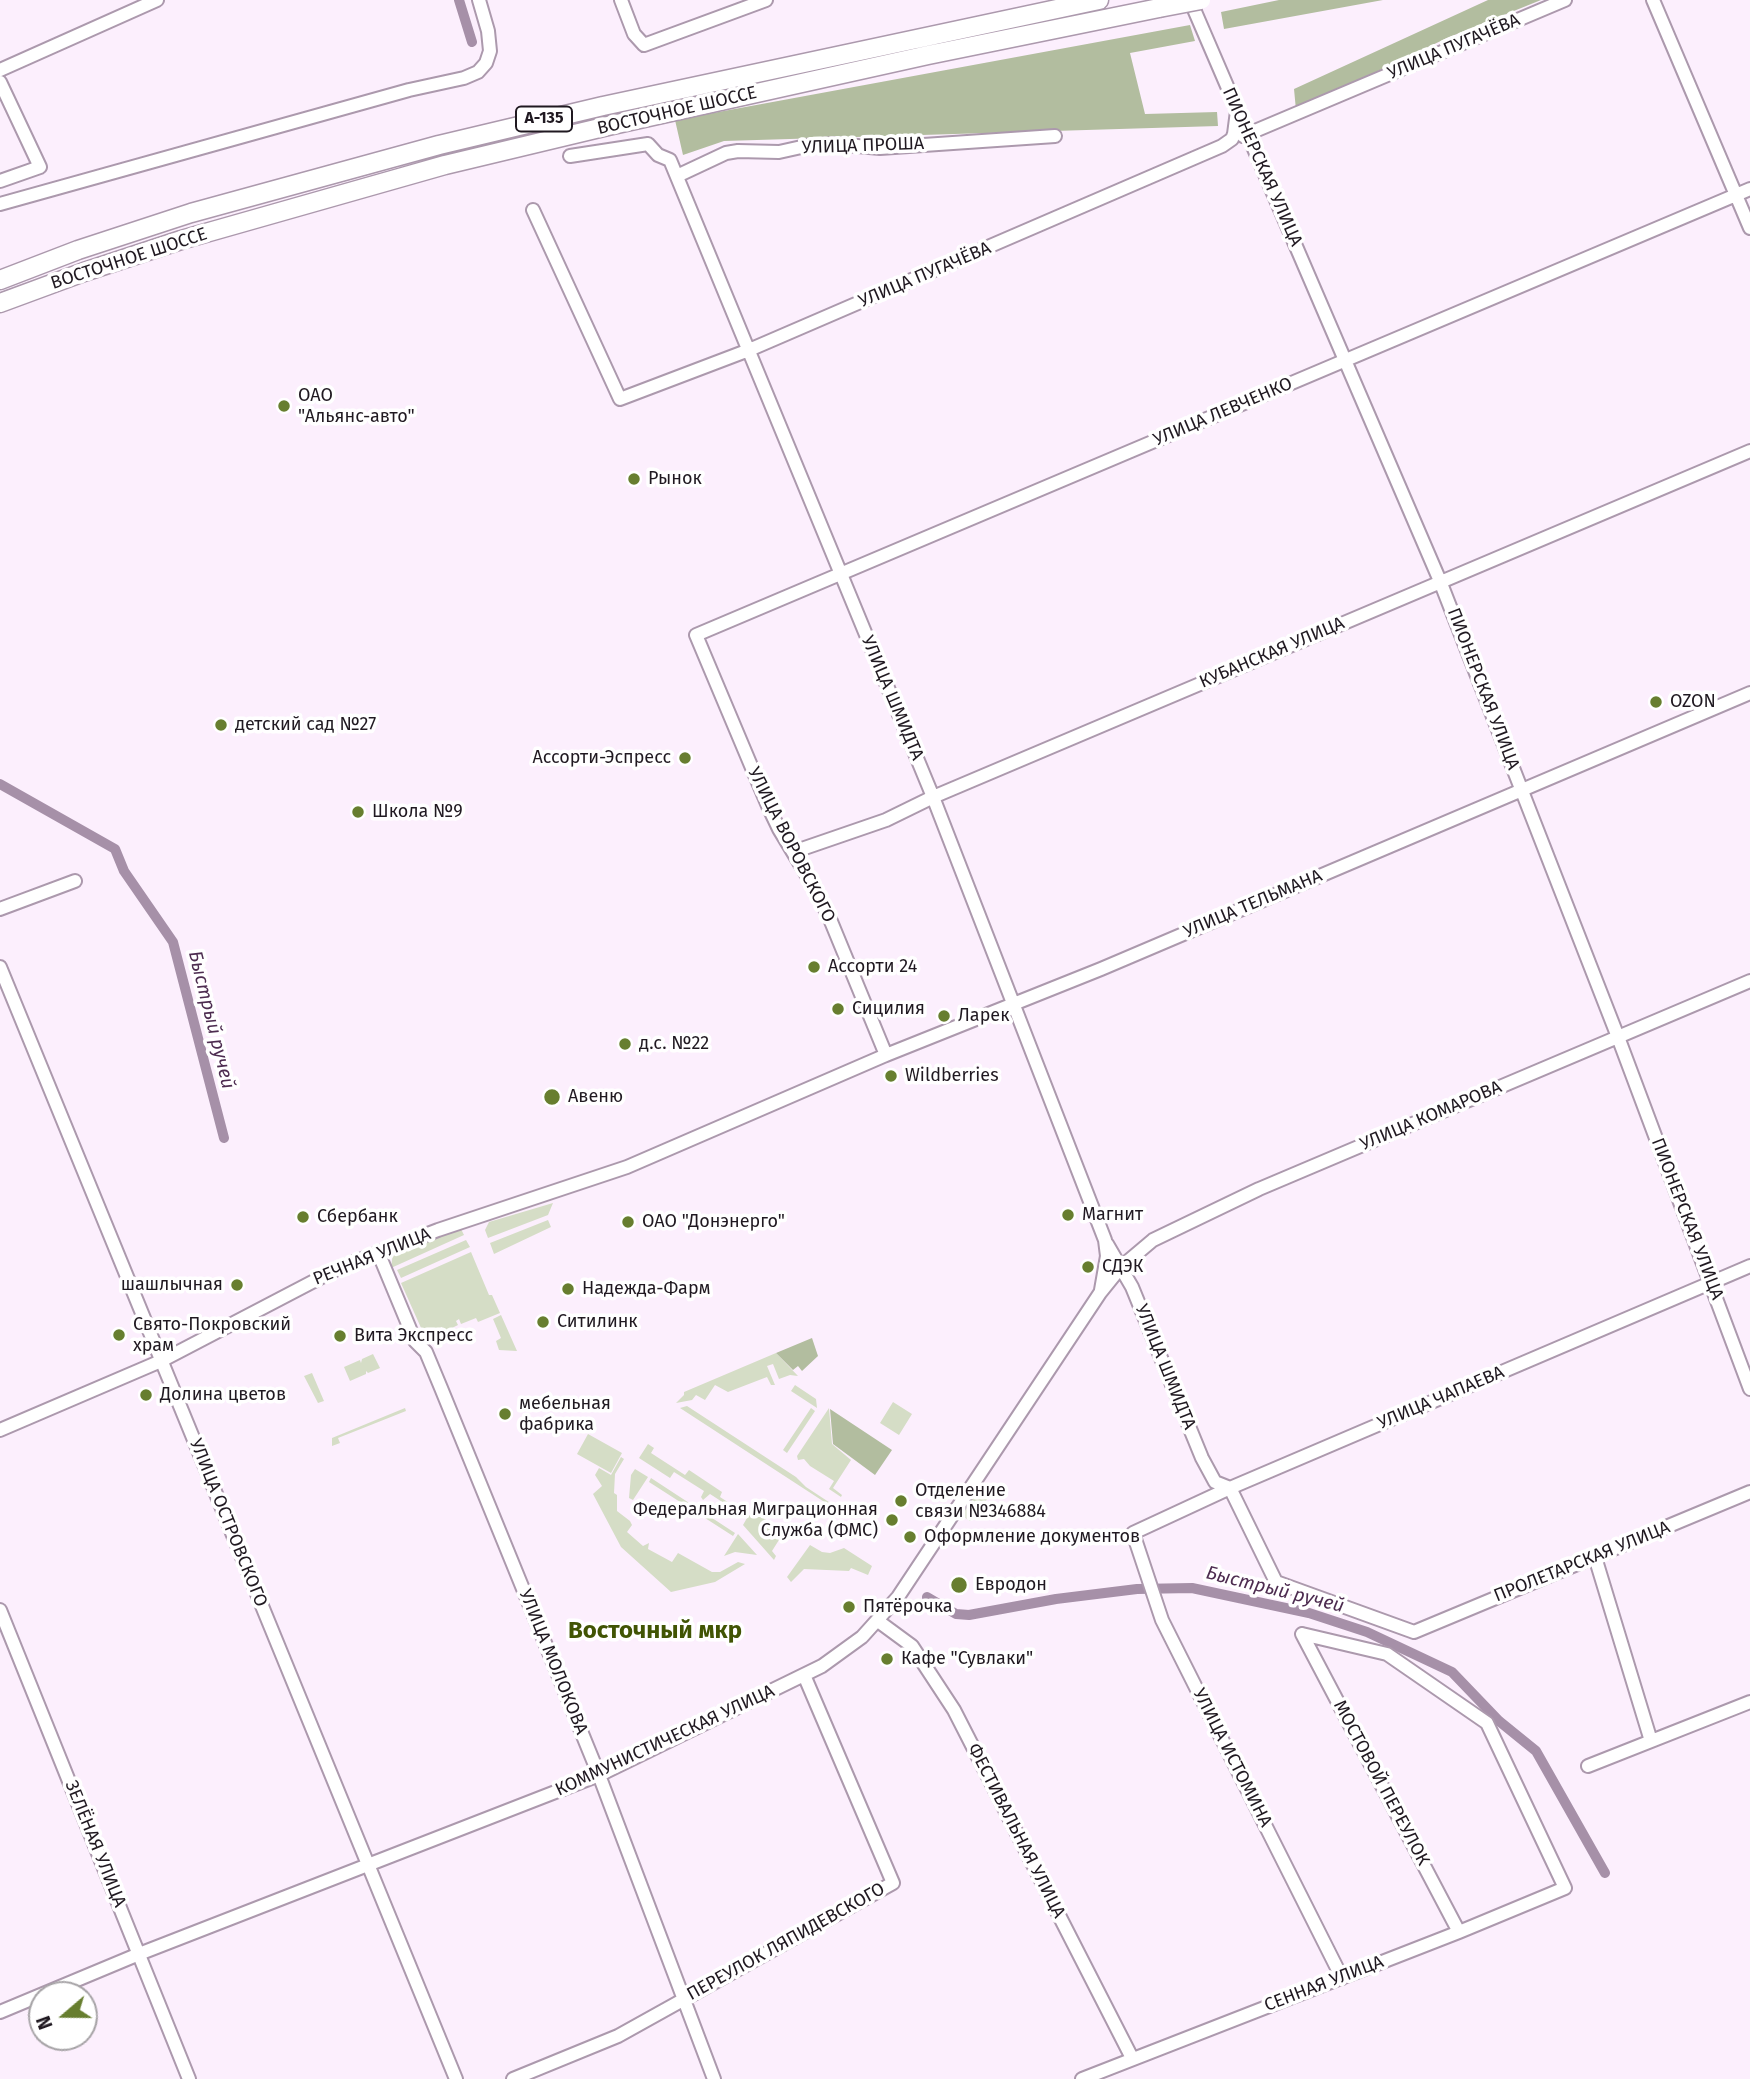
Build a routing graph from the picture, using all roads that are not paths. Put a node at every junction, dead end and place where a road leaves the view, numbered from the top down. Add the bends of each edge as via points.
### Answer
1 (157, 0) edge
2 (479, 0) edge
3 (621, 0) edge
4 (766, 0) edge
5 (1099, 0) edge
6 (1190, 0) edge
7 (1201, 0) edge
8 (1565, 0) edge
9 (1653, 0) edge
10 (0, 70) edge
11 (0, 82) edge
12 (1237, 110) junction
13 (1249, 133) junction
14 (1055, 136) dead end
15 (1227, 144) junction
16 (570, 156) dead end
17 (677, 176) junction
18 (0, 181) edge
19 (1744, 192) edge
20 (0, 204) edge
21 (533, 210) dead end
22 (1750, 228) edge
23 (0, 280) edge
24 (0, 303) edge
25 (749, 350) junction
26 (1346, 360) junction
27 (1750, 451) edge
28 (841, 575) junction
29 (1440, 581) junction
30 (696, 635) joint
31 (1750, 693) edge
32 (1522, 789) junction
33 (933, 797) junction
34 (793, 852) junction
35 (75, 881) dead end
36 (0, 909) edge
37 (0, 967) edge
38 (1750, 981) edge
39 (1014, 1003) junction
40 (1618, 1037) junction
41 (886, 1055) junction
42 (756, 1112) joint
43 (1105, 1240) junction
44 (379, 1252) junction
45 (1750, 1266) edge
46 (1121, 1267) junction
47 (1711, 1282) junction
48 (1100, 1293) junction
49 (161, 1361) junction
50 (1750, 1389) edge
51 (0, 1430) edge
52 (1230, 1488) junction
53 (1750, 1492) edge
54 (1133, 1533) joint
55 (1595, 1557) junction
56 (0, 1610) edge
57 (878, 1621) junction
58 (1302, 1634) joint
59 (804, 1675) junction
60 (1750, 1702) edge
61 (1651, 1741) junction
62 (1588, 1766) dead end
63 (599, 1775) junction
64 (370, 1865) junction
65 (1459, 1932) junction
66 (139, 1954) junction
67 (1342, 1978) junction
68 (682, 1999) junction
69 (0, 2012) edge
70 (1132, 2058) junction
71 (189, 2079) edge
72 (456, 2079) edge
73 (513, 2079) edge
74 (714, 2079) edge
75 (1082, 2079) edge

1 - 10 street
2 - 20 street via 490,51 478,72 464,78
3 - 4 street via 643,45
5 - 23 highway, ВОСТОЧНОЕ ШОССЕ / А-135 via 439,145 191,213
6 - 12 street, ПИОНЕРСКАЯ УЛИЦА
7 - 24 highway, ВОСТОЧНОЕ ШОССЕ / А-135, bridge via 929,55 445,165 181,240
8 - 13 street, УЛИЦА ПУГАЧЁВА
9 - 19 street
11 - 18 street via 40,167
12 - 13 street, ПИОНЕРСКАЯ УЛИЦА
12 - 15 street via 1234,134
13 - 15 street, УЛИЦА ПУГАЧЁВА
13 - 26 street, ПИОНЕРСКАЯ УЛИЦА
14 - 17 street, УЛИЦА ПРОША via 880,148 835,144 779,152 738,151
15 - 25 street, УЛИЦА ПУГАЧЁВА
16 - 17 street, УЛИЦА ШМИДТА via 648,144 670,160
17 - 25 street, УЛИЦА ШМИДТА
19 - 22 street
19 - 26 street, УЛИЦА ЛЕВЧЕНКО
21 - 25 street, УЛИЦА ПУГАЧЁВА via 620,399
25 - 28 street, УЛИЦА ШМИДТА
26 - 28 street, УЛИЦА ЛЕВЧЕНКО
26 - 29 street, ПИОНЕРСКАЯ УЛИЦА
27 - 29 street, КУБАНСКАЯ УЛИЦА
28 - 30 street, УЛИЦА ЛЕВЧЕНКО
28 - 33 street, УЛИЦА ШМИДТА
29 - 32 street, ПИОНЕРСКАЯ УЛИЦА
29 - 33 street, КУБАНСКАЯ УЛИЦА
30 - 34 street, УЛИЦА ВОРОВСКОГО via 768,806
31 - 32 street, УЛИЦА ТЕЛЬМАНА
32 - 39 street, УЛИЦА ТЕЛЬМАНА
32 - 40 street, ПИОНЕРСКАЯ УЛИЦА
33 - 34 street, КУБАНСКАЯ УЛИЦА via 886,820
33 - 39 street, УЛИЦА ШМИДТА
34 - 41 street, УЛИЦА ВОРОВСКОГО via 830,919
35 - 36 street
37 - 49 street, УЛИЦА ОСТРОВСКОГО
38 - 40 street, УЛИЦА КОМАРОВА
39 - 41 street, УЛИЦА ТЕЛЬМАНА
39 - 43 street, УЛИЦА ШМИДТА
40 - 46 street, УЛИЦА КОМАРОВА via 1227,1203 1153,1240
40 - 47 street, ПИОНЕРСКАЯ УЛИЦА
41 - 42 street, УЛИЦА ТЕЛЬМАНА
42 - 44 street, РЕЧНАЯ УЛИЦА via 610,1174
43 - 46 street, УЛИЦА ШМИДТА
43 - 48 street, УЛИЦА ШМИДТА
44 - 49 street, РЕЧНАЯ УЛИЦА via 302,1286
44 - 63 street, УЛИЦА МОЛОКОВА via 415,1341 426,1352
45 - 47 street, УЛИЦА ЧАПАЕВА
46 - 48 street, КОММУНИСТИЧЕСКАЯ УЛИЦА
46 - 52 street, УЛИЦА ШМИДТА via 1202,1458 1215,1482
47 - 50 street, ПИОНЕРСКАЯ УЛИЦА
47 - 52 street, УЛИЦА ЧАПАЕВА
48 - 57 street, КОММУНИСТИЧЕСКАЯ УЛИЦА
49 - 51 street, РЕЧНАЯ УЛИЦА
49 - 64 street, УЛИЦА ОСТРОВСКОГО
52 - 54 street, УЛИЦА ЧАПАЕВА
52 - 55 street, ПРОЛЕТАРСКАЯ УЛИЦА via 1276,1582 1413,1632
53 - 55 street, ПРОЛЕТАРСКАЯ УЛИЦА
54 - 67 street, УЛИЦА ИСТОМИНА via 1163,1620
55 - 61 street
56 - 66 street, ЗЕЛЁНАЯ УЛИЦА
57 - 59 street, КОММУНИСТИЧЕСКАЯ УЛИЦА via 841,1653
57 - 70 street, ФЕСТИВАЛЬНАЯ УЛИЦА via 912,1646 954,1710
58 - 65 street, МОСТОВОЙ ПЕРЕУЛОК
58 - 65 street, СЕННАЯ УЛИЦА via 1387,1654 1487,1723 1565,1888
59 - 63 street, КОММУНИСТИЧЕСКАЯ УЛИЦА
59 - 68 street, ПЕРЕУЛОК ЛЯПИДЕВСКОГО via 893,1883
60 - 61 street
61 - 62 street
63 - 64 street, КОММУНИСТИЧЕСКАЯ УЛИЦА
63 - 68 street, УЛИЦА МОЛОКОВА
64 - 66 street, КОММУНИСТИЧЕСКАЯ УЛИЦА
64 - 72 street, УЛИЦА ОСТРОВСКОГО
65 - 67 street, СЕННАЯ УЛИЦА
66 - 69 street, КОММУНИСТИЧЕСКАЯ УЛИЦА
66 - 71 street, ЗЕЛЁНАЯ УЛИЦА
67 - 70 street, СЕННАЯ УЛИЦА
68 - 73 street, ПЕРЕУЛОК ЛЯПИДЕВСКОГО via 618,2036
68 - 74 street, УЛИЦА МОЛОКОВА
70 - 75 street, СЕННАЯ УЛИЦА

